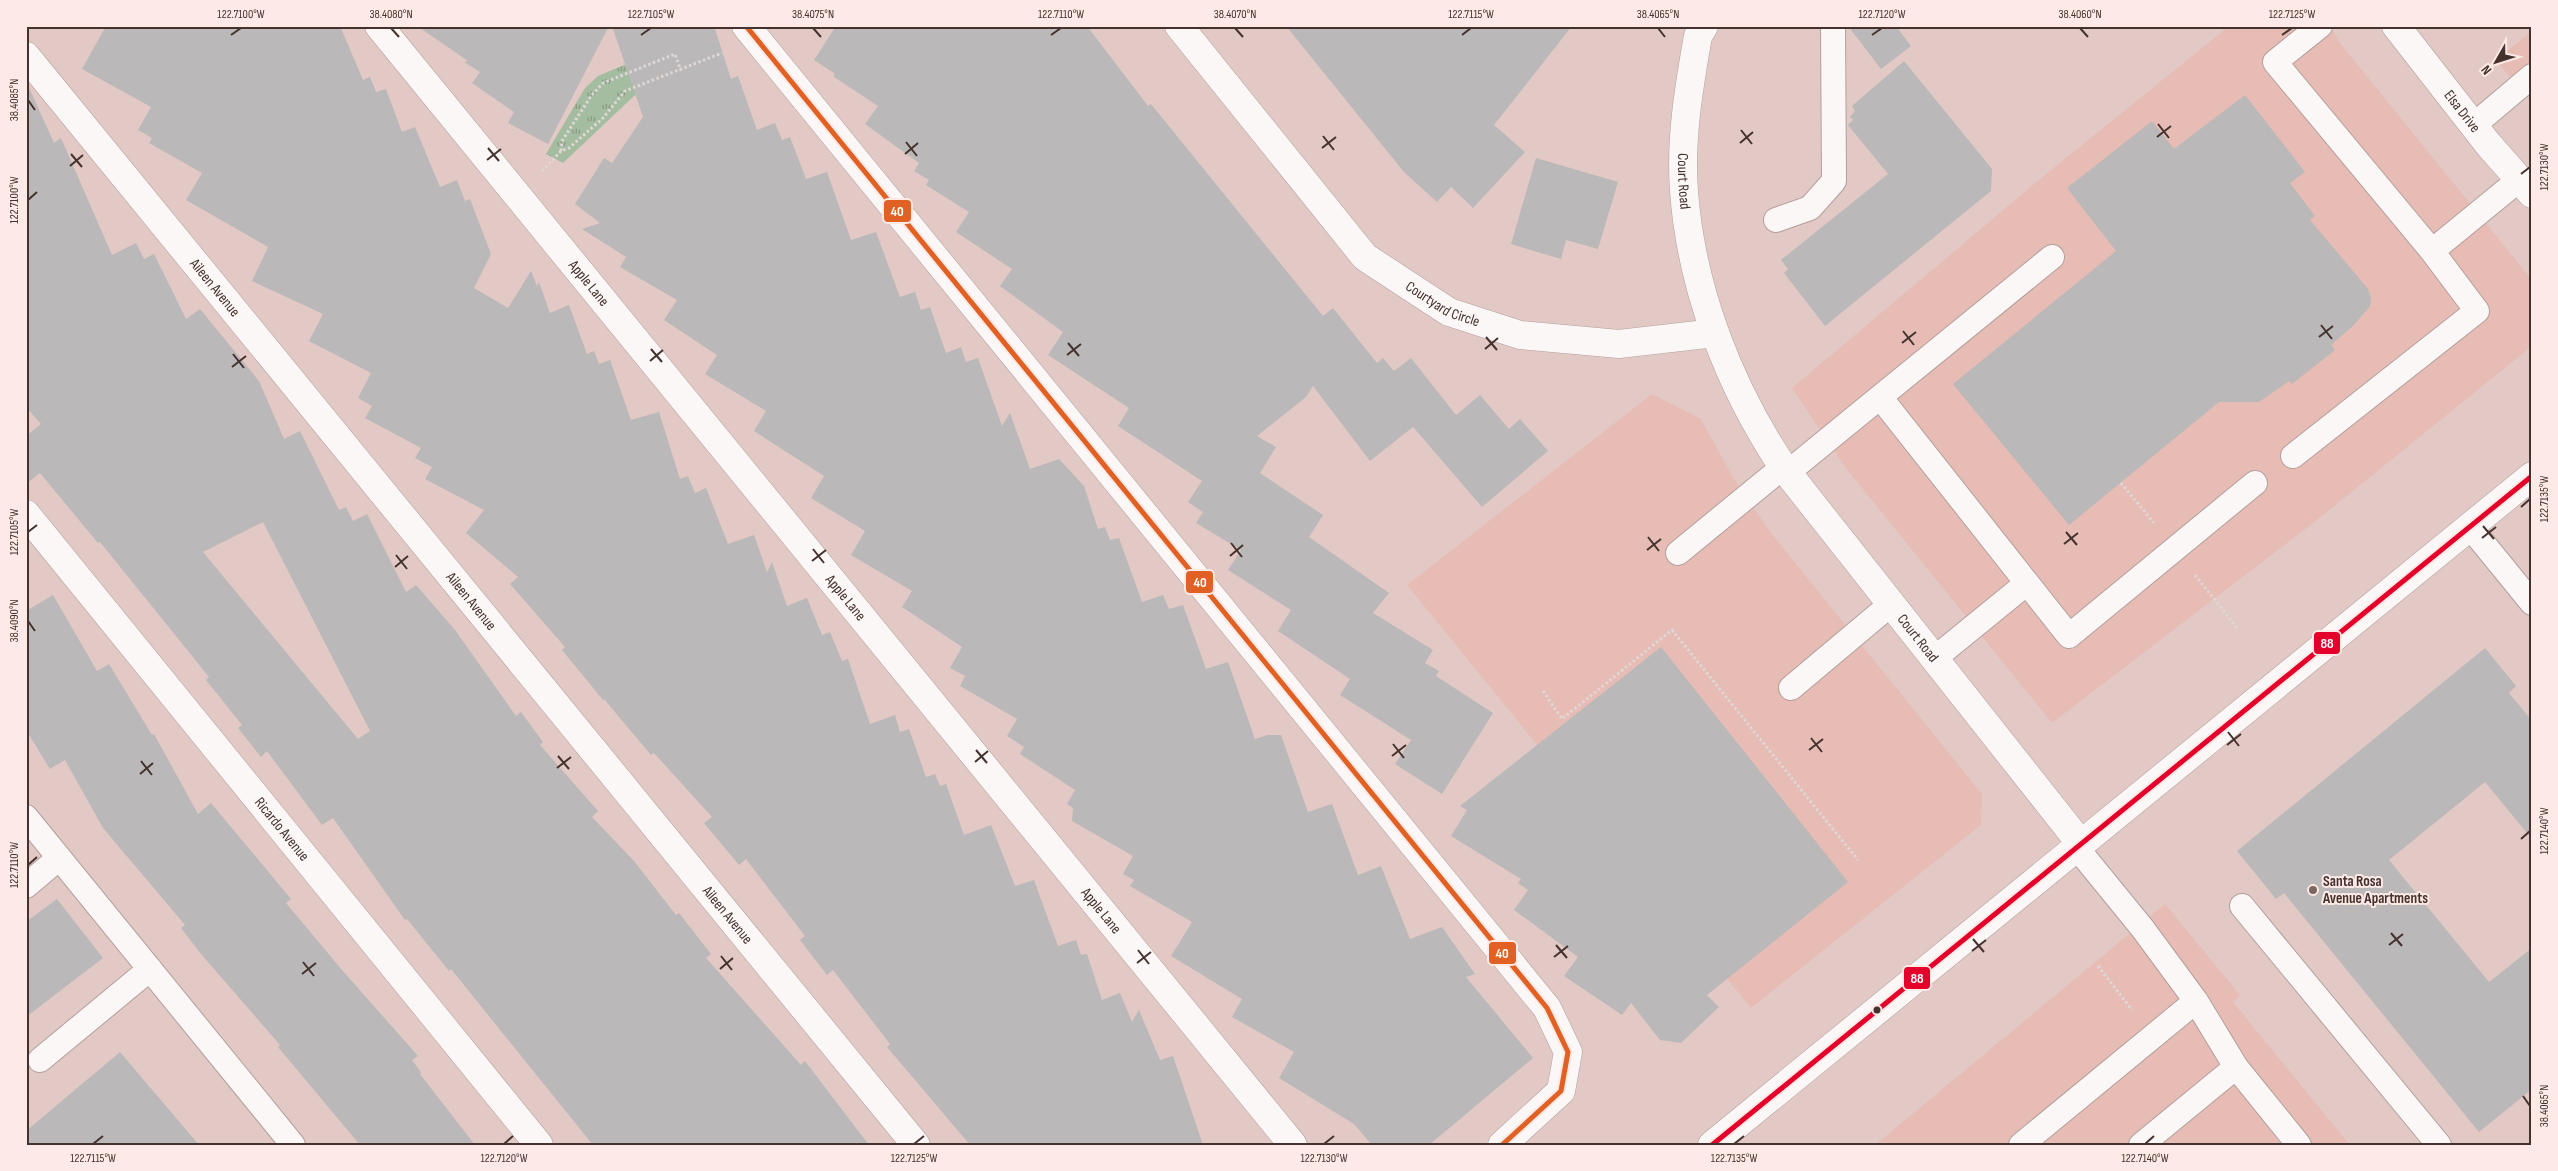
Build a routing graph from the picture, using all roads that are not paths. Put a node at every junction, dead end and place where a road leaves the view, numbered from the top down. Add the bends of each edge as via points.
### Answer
1 (380, 26) edge
2 (1179, 26) edge
3 (1833, 26) edge
4 (2320, 26) edge
5 (2396, 26) edge
6 (749, 29) edge
7 (1697, 30) edge
8 (26, 56) edge
9 (2532, 76) edge
10 (2474, 125) junction
11 (2526, 186) edge
12 (1776, 220) dead end
13 (2432, 251) junction
14 (2052, 257) dead end
15 (1715, 333) junction
16 (1880, 397) junction
17 (2293, 456) dead end
18 (1785, 470) junction
19 (2532, 476) edge
20 (2255, 484) dead end
21 (26, 514) edge
22 (2470, 527) junction
23 (1678, 553) dead end
24 (2027, 583) junction
25 (1891, 604) junction
26 (2532, 604) edge
27 (1935, 658) junction
28 (1791, 688) dead end
29 (26, 817) edge
30 (2079, 846) junction
31 (59, 858) junction
32 (26, 886) edge
33 (2242, 906) dead end
34 (150, 969) junction
35 (2196, 1001) junction
36 (40, 1060) dead end
37 (2236, 1067) junction
38 (292, 1145) edge
39 (539, 1145) edge
40 (916, 1145) edge
41 (1293, 1145) edge
42 (1502, 1145) edge
43 (1712, 1145) edge
44 (2020, 1145) edge
45 (2141, 1145) edge
46 (2299, 1145) edge
47 (2439, 1145) edge

1 - 41 street, Apple Lane
2 - 15 street, Courtyard Circle via 1365,257 1449,312 1520,335 1618,344
3 - 12 lane via 1834,180 1810,208
4 - 13 lane via 2275,62
5 - 10 street, Elsa Drive
6 - 42 street via 1547,1008 1568,1052 1561,1091
7 - 15 street, Court Road via 1686,106 1684,190 1695,264
8 - 40 street, Aileen Avenue
9 - 10 lane
10 - 11 street, Elsa Drive
11 - 13 lane
13 - 17 lane via 2477,311
14 - 16 lane
15 - 18 street, Court Road via 1759,431
16 - 18 lane
16 - 24 lane
18 - 23 lane
18 - 25 street, Court Road
19 - 22 street
20 - 24 lane via 2069,636
21 - 39 street, Ricardo Avenue
22 - 26 lane
22 - 30 street
24 - 27 lane
25 - 27 street, Court Road
25 - 28 lane
27 - 30 street, Court Road
29 - 31 lane
30 - 35 lane
30 - 43 street
31 - 32 lane
31 - 34 lane
33 - 47 lane
34 - 36 lane
34 - 38 lane
35 - 37 lane
35 - 44 lane
37 - 45 lane
37 - 46 lane

